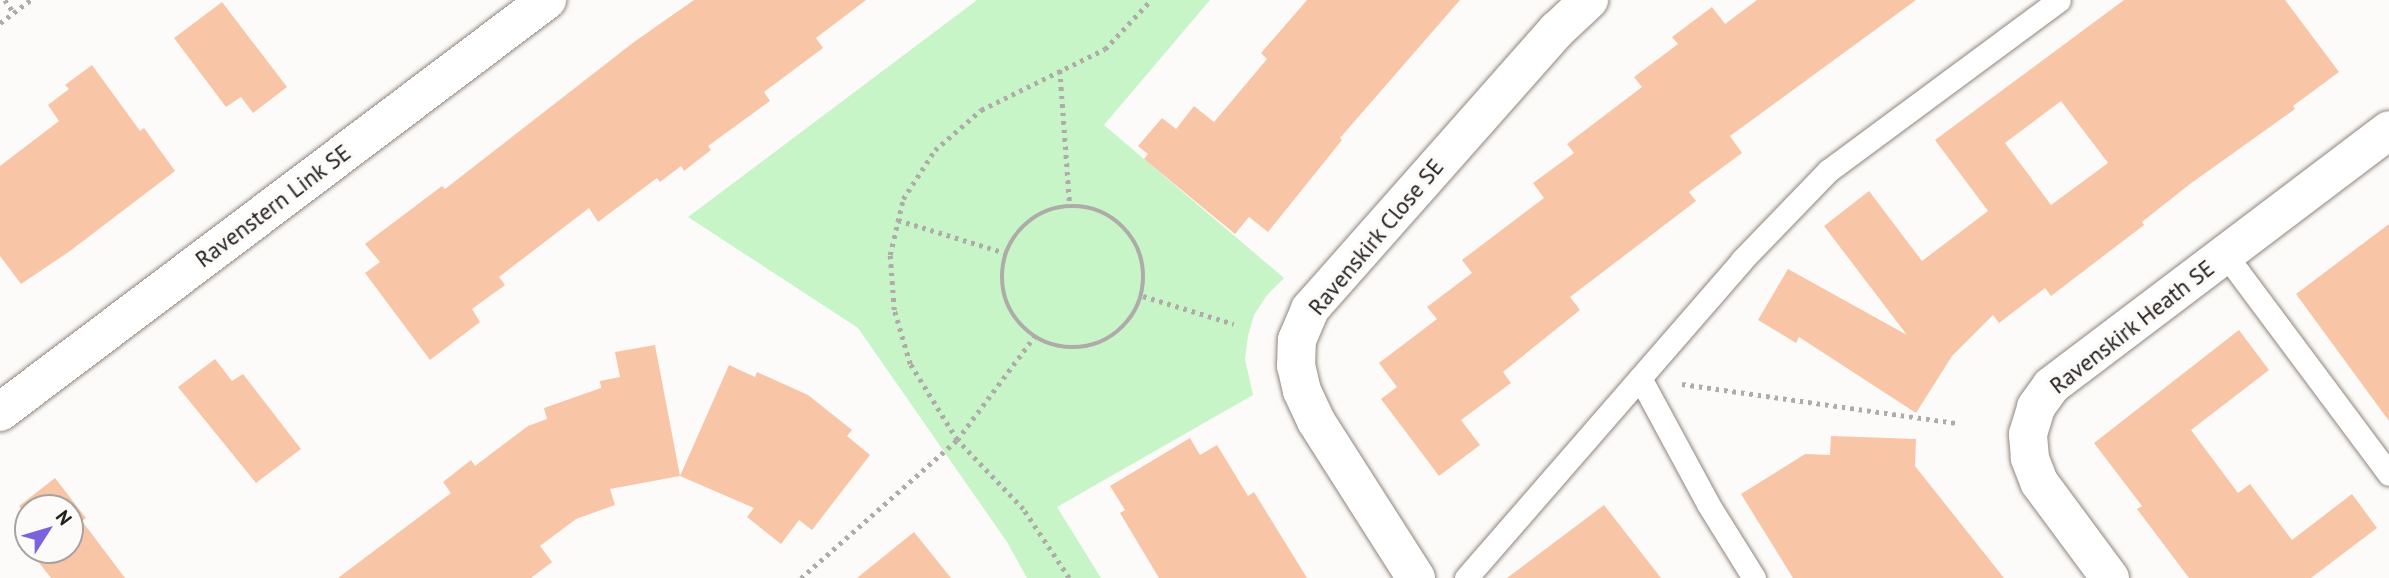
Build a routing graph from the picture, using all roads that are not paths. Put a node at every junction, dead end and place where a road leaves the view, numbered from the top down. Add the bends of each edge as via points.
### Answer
1 (547, 0) edge
2 (1589, 0) edge
3 (2059, 0) edge
4 (2389, 130) edge
5 (2225, 254) junction
6 (1640, 378) junction
7 (0, 412) edge
8 (2389, 474) edge
9 (1416, 578) edge
10 (1466, 578) edge
11 (1754, 578) edge
12 (2110, 578) edge

1 - 7 street, Ravenstern Link SE
2 - 9 street, Ravenskirk Close SE via 1557,30 1310,309 1297,340 1299,378 1316,421
3 - 6 lane via 1828,171 1742,260
4 - 5 street, Ravenskirk Heath SE
5 - 8 lane
5 - 12 street, Ravenskirk Heath SE via 2051,386 2036,407 2028,433 2030,458 2039,482
6 - 10 lane
6 - 11 lane

